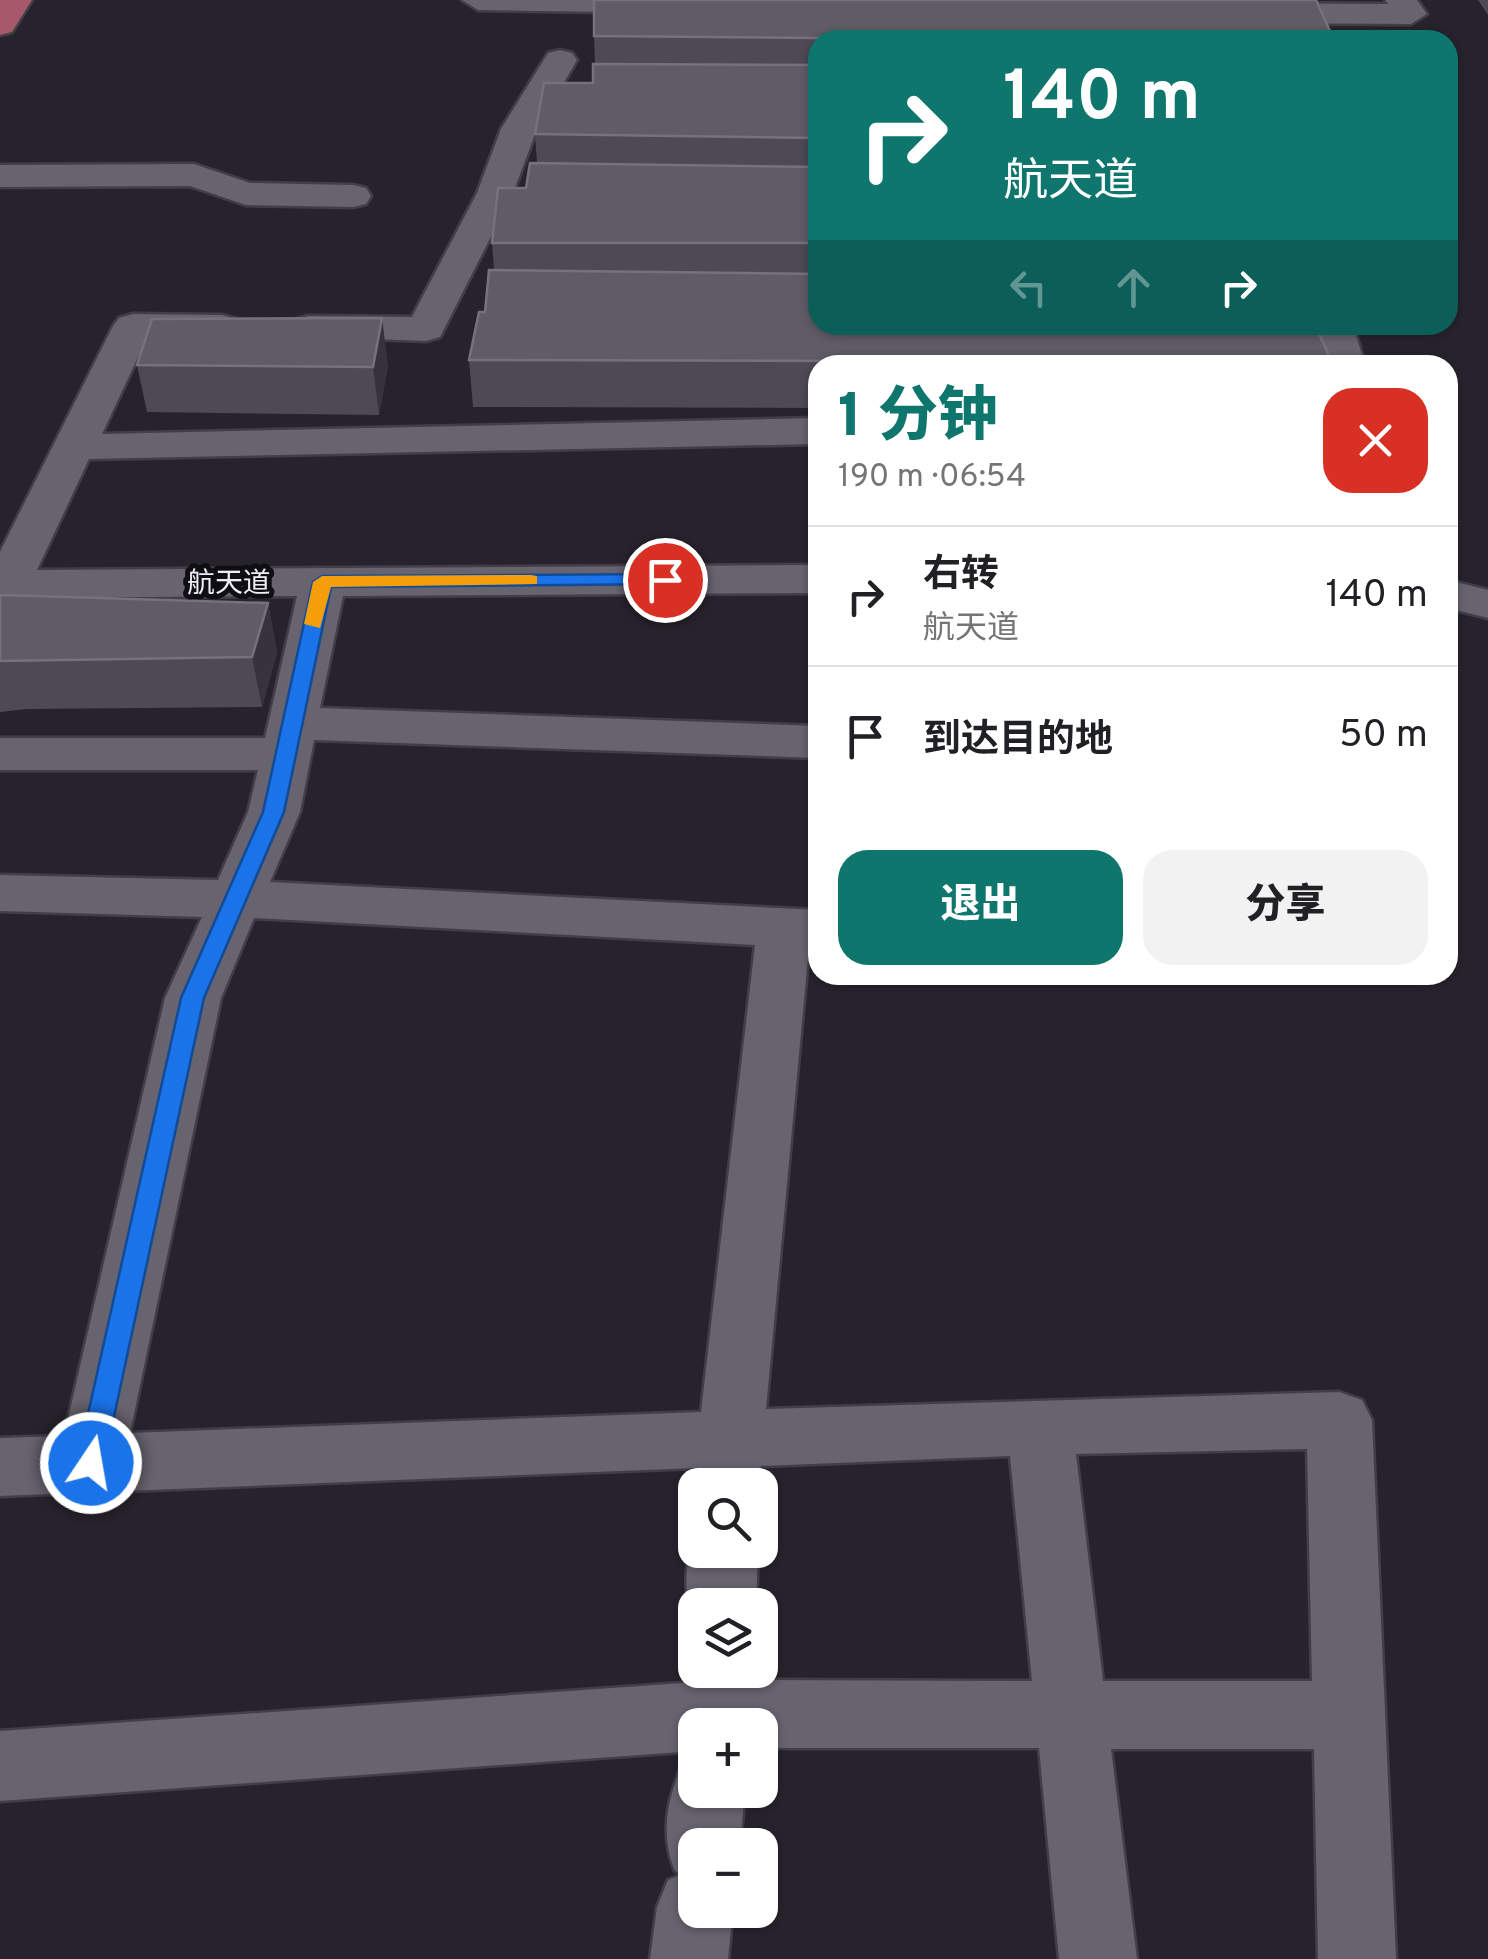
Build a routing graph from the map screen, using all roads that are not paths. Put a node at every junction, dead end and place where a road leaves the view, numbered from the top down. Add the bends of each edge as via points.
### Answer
1 (16, 0) edge
2 (478, 0) edge
3 (1401, 0) edge
4 (695, 4) edge
5 (1208, 12) edge
6 (0, 25) edge
7 (560, 82) edge
8 (0, 176) edge
9 (353, 196) dead end
10 (808, 431) edge
11 (73, 447) junction
12 (808, 578) edge
13 (322, 582) junction
14 (3, 584) edge
15 (1458, 596) edge
16 (1488, 604) edge
17 (289, 738) junction
18 (808, 742) edge
19 (0, 754) edge
20 (0, 893) edge
21 (236, 899) junction
22 (801, 928) edge
23 (1040, 1427) junction
24 (727, 1462) edge
25 (91, 1463) junction
26 (0, 1467) edge
27 (717, 1703) edge
28 (1070, 1712) junction
29 (1348, 1715) junction
30 (0, 1766) edge
31 (693, 1928) edge
32 (689, 1959) edge
33 (1098, 1959) edge
34 (1357, 1959) edge

1 - 6 main road
2 - 4 street
3 - 5 street via 1410,14
7 - 11 street via 519,129 514,193 426,329 132,326
8 - 9 street via 194,175 246,194
10 - 11 street
11 - 14 street
12 - 13 street, 航天道
13 - 14 street, 航天道
13 - 17 street
15 - 16 street
17 - 18 street
17 - 19 street
17 - 21 street via 274,812
20 - 21 street
21 - 22 street
21 - 25 street via 192,998
22 - 24 street
23 - 24 street
23 - 28 street
23 - 29 street via 1339,1420
24 - 25 street
25 - 26 street
27 - 28 street
27 - 30 street
28 - 29 street
28 - 33 street
29 - 34 street
31 - 32 street

